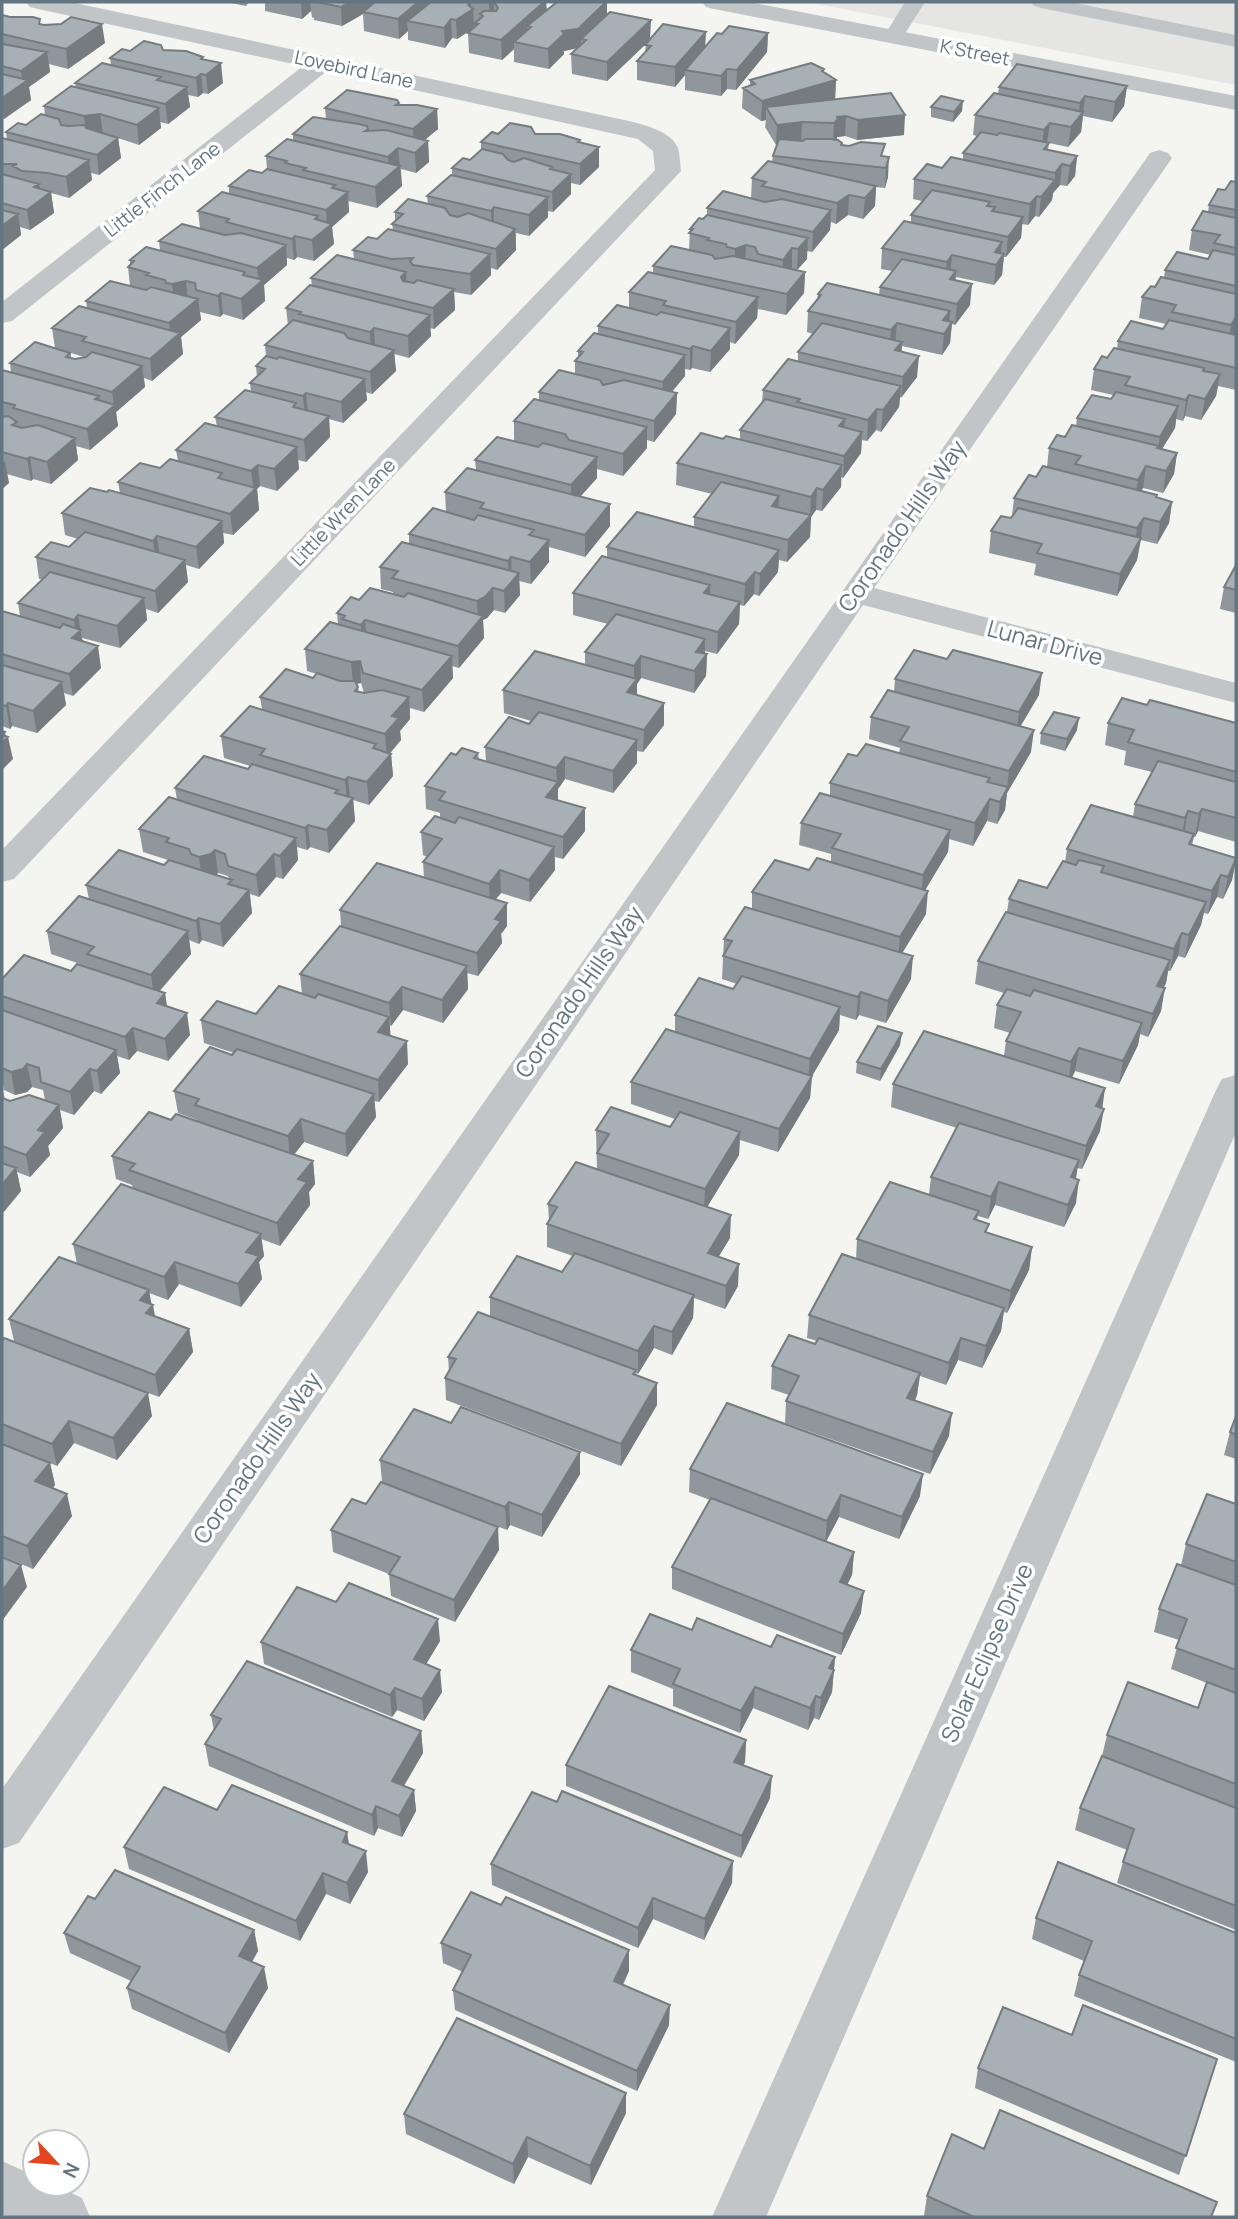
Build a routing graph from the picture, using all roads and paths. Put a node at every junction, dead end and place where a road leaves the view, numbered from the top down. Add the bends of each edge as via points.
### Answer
1 (38, 2) edge
2 (715, 2) edge
3 (915, 2) edge
4 (1041, 2) edge
5 (894, 36) junction
6 (1236, 41) edge
7 (322, 63) junction
8 (1236, 103) edge
9 (664, 148) joint
10 (1159, 158) dead end
11 (2, 315) edge
12 (855, 593) junction
13 (1236, 693) edge
14 (2, 871) edge
15 (1236, 1088) edge
16 (2, 1828) edge
17 (2, 2187) edge
18 (63, 2217) edge
19 (739, 2217) edge

1 - 7 street, Lovebird Lane
2 - 5 street, K Street
3 - 5 lane
4 - 6 lane
5 - 8 street, K Street
7 - 9 street, Lovebird Lane via 620,125 647,134
7 - 11 street, Little Finch Lane
9 - 14 street, Little Wren Lane via 668,171
10 - 12 street, Coronado Hills Way
12 - 13 street, Lunar Drive
12 - 16 street, Coronado Hills Way
15 - 19 street, Solar Eclipse Drive
17 - 18 street

